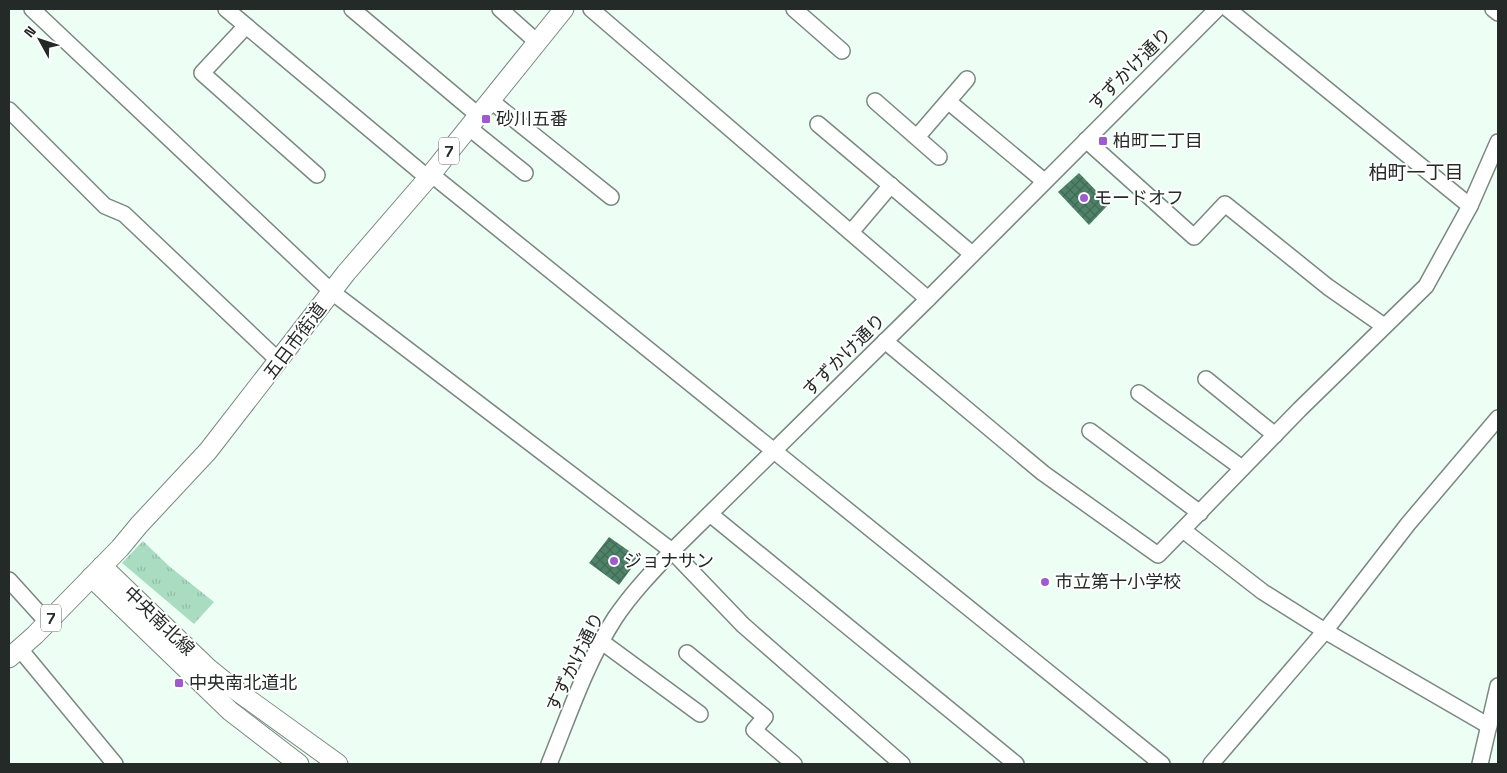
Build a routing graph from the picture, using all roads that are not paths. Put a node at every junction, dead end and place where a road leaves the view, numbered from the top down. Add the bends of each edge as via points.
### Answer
1 (32, 9) edge
2 (226, 9) edge
3 (352, 9) edge
4 (500, 9) edge
5 (564, 9) edge
6 (591, 9) edge
7 (794, 9) edge
8 (1217, 9) edge
9 (1228, 9) edge
10 (1493, 9) edge
11 (1498, 13) edge
12 (246, 26) junction
13 (537, 42) junction
14 (842, 50) dead end
15 (968, 79) dead end
16 (490, 100) junction
17 (874, 101) dead end
18 (949, 102) junction
19 (9, 110) edge
20 (473, 121) junction
21 (818, 124) dead end
22 (917, 138) junction
23 (1086, 140) junction
24 (1498, 142) edge
25 (939, 157) dead end
26 (525, 173) dead end
27 (316, 175) dead end
28 (428, 178) junction
29 (1044, 181) junction
30 (891, 185) junction
31 (611, 197) dead end
32 (1470, 206) junction
33 (852, 231) junction
34 (972, 254) junction
35 (332, 292) junction
36 (928, 299) junction
37 (1384, 326) junction
38 (885, 341) junction
39 (279, 361) junction
40 (1206, 379) dead end
41 (1139, 393) dead end
42 (1498, 418) edge
43 (1090, 431) dead end
44 (1275, 435) junction
45 (774, 450) junction
46 (1242, 468) junction
47 (1200, 513) junction
48 (710, 514) junction
49 (1183, 530) junction
50 (672, 551) junction
51 (96, 572) junction
52 (9, 580) edge
53 (47, 622) junction
54 (1325, 631) junction
55 (602, 642) junction
56 (14, 653) edge
57 (687, 653) dead end
58 (1498, 686) edge
59 (700, 714) dead end
60 (1489, 726) junction
61 (115, 764) edge
62 (299, 764) edge
63 (338, 764) edge
64 (549, 764) edge
65 (794, 764) edge
66 (902, 764) edge
67 (1016, 764) edge
68 (1162, 764) edge
69 (1211, 764) edge
70 (1480, 764) edge

1 - 35 street
2 - 12 street
3 - 20 street
4 - 13 street
5 - 13 main road, 五日市街道 / 7
6 - 33 street
7 - 14 street
8 - 23 street, すずかけ通り
9 - 32 street
10 - 11 street
12 - 27 street via 202,73
12 - 28 street
13 - 16 main road, 五日市街道 / 7
15 - 18 street
16 - 20 main road, 五日市街道 / 7
16 - 31 street
17 - 22 street
18 - 22 street
18 - 29 street
19 - 39 street via 105,206 124,214
20 - 26 street
20 - 28 main road, 五日市街道 / 7
21 - 30 street
22 - 25 street
23 - 29 street, すずかけ通り
23 - 37 street via 1194,237 1225,204 1328,287
24 - 32 street
28 - 35 main road, 五日市街道 / 7
28 - 45 street via 437,179
29 - 34 street, すずかけ通り
30 - 33 street
30 - 34 street
32 - 37 street via 1426,286
33 - 36 street
34 - 36 street, すずかけ通り
35 - 39 main road, 五日市街道 / 7
35 - 50 street
36 - 38 street, すずかけ通り
37 - 44 street
38 - 45 street, すずかけ通り
38 - 49 street via 1042,473 1158,556
39 - 51 main road, 五日市街道 / 7 via 208,451
40 - 44 street
41 - 46 street
42 - 54 street via 1408,524
43 - 47 street
44 - 46 street
45 - 48 street, すずかけ通り
45 - 68 street
46 - 47 street
47 - 49 street
48 - 50 street, すずかけ通り
48 - 67 street
49 - 54 street via 1262,592
50 - 55 street, すずかけ通り via 629,598
50 - 66 street via 743,625
51 - 53 main road, 五日市街道 / 7
51 - 62 main road, 中央南北線 via 230,711
51 - 63 main road, 中央南北線 via 230,686
52 - 53 street
53 - 56 main road, 五日市街道 / 7
54 - 60 street
54 - 69 street
55 - 59 street
55 - 64 street, すずかけ通り
56 - 61 street
57 - 65 street via 765,717 754,730
58 - 60 street
60 - 70 street

